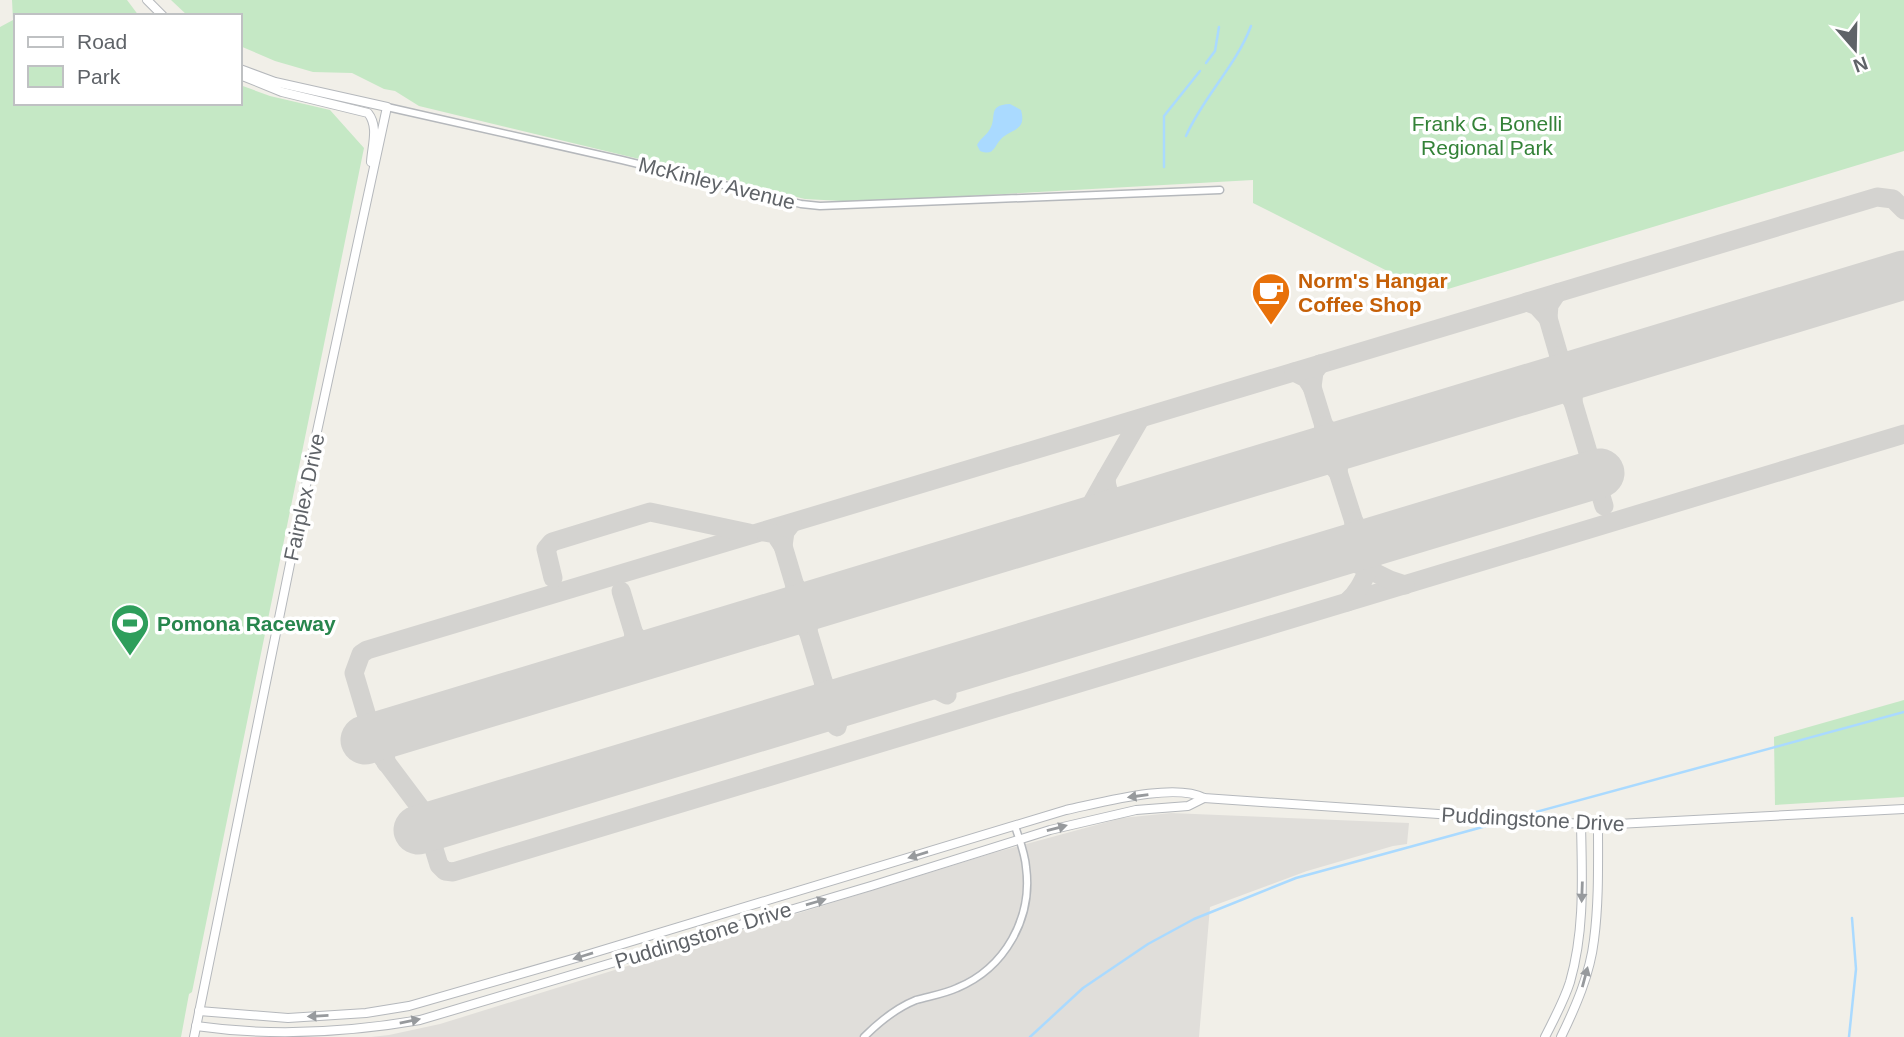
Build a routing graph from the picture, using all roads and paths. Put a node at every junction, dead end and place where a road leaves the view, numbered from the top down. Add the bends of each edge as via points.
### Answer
1 (147, 0) edge
2 (161, 14) edge
3 (242, 70) edge
4 (242, 76) edge
5 (387, 107) junction
6 (370, 186) junction
7 (1220, 190) dead end
8 (1204, 798) junction
9 (1904, 809) edge
10 (1581, 824) junction
11 (1598, 825) junction
12 (1015, 826) junction
13 (1019, 839) junction
14 (199, 1011) junction
15 (196, 1026) junction
16 (1547, 1036) edge
17 (194, 1037) edge
18 (864, 1037) edge
19 (1561, 1037) edge

1 - 2 street
3 - 5 street via 275,82
4 - 6 street via 282,92 368,113 375,131
5 - 6 street, Fairplex Drive
5 - 7 street, McKinley Avenue via 801,204
6 - 14 street, Fairplex Drive
8 - 10 street, Puddingstone Drive
8 -> 12 street, Puddingstone Drive via 1194,793 1134,796
13 -> 8 street, Puddingstone Drive via 1108,815 1188,806
9 - 11 street, Puddingstone Drive
10 - 11 street, Puddingstone Drive
10 -> 16 street via 1578,943 1569,984
19 -> 11 street via 1579,999 1594,942
12 - 13 street
12 -> 14 street, Puddingstone Drive via 409,1006 288,1018
15 -> 13 street, Puddingstone Drive via 326,1033 420,1020
13 - 18 street via 1026,867 1025,908 1001,956 977,978 914,1001
14 - 15 street, Fairplex Drive
15 - 17 street, Fairplex Drive

